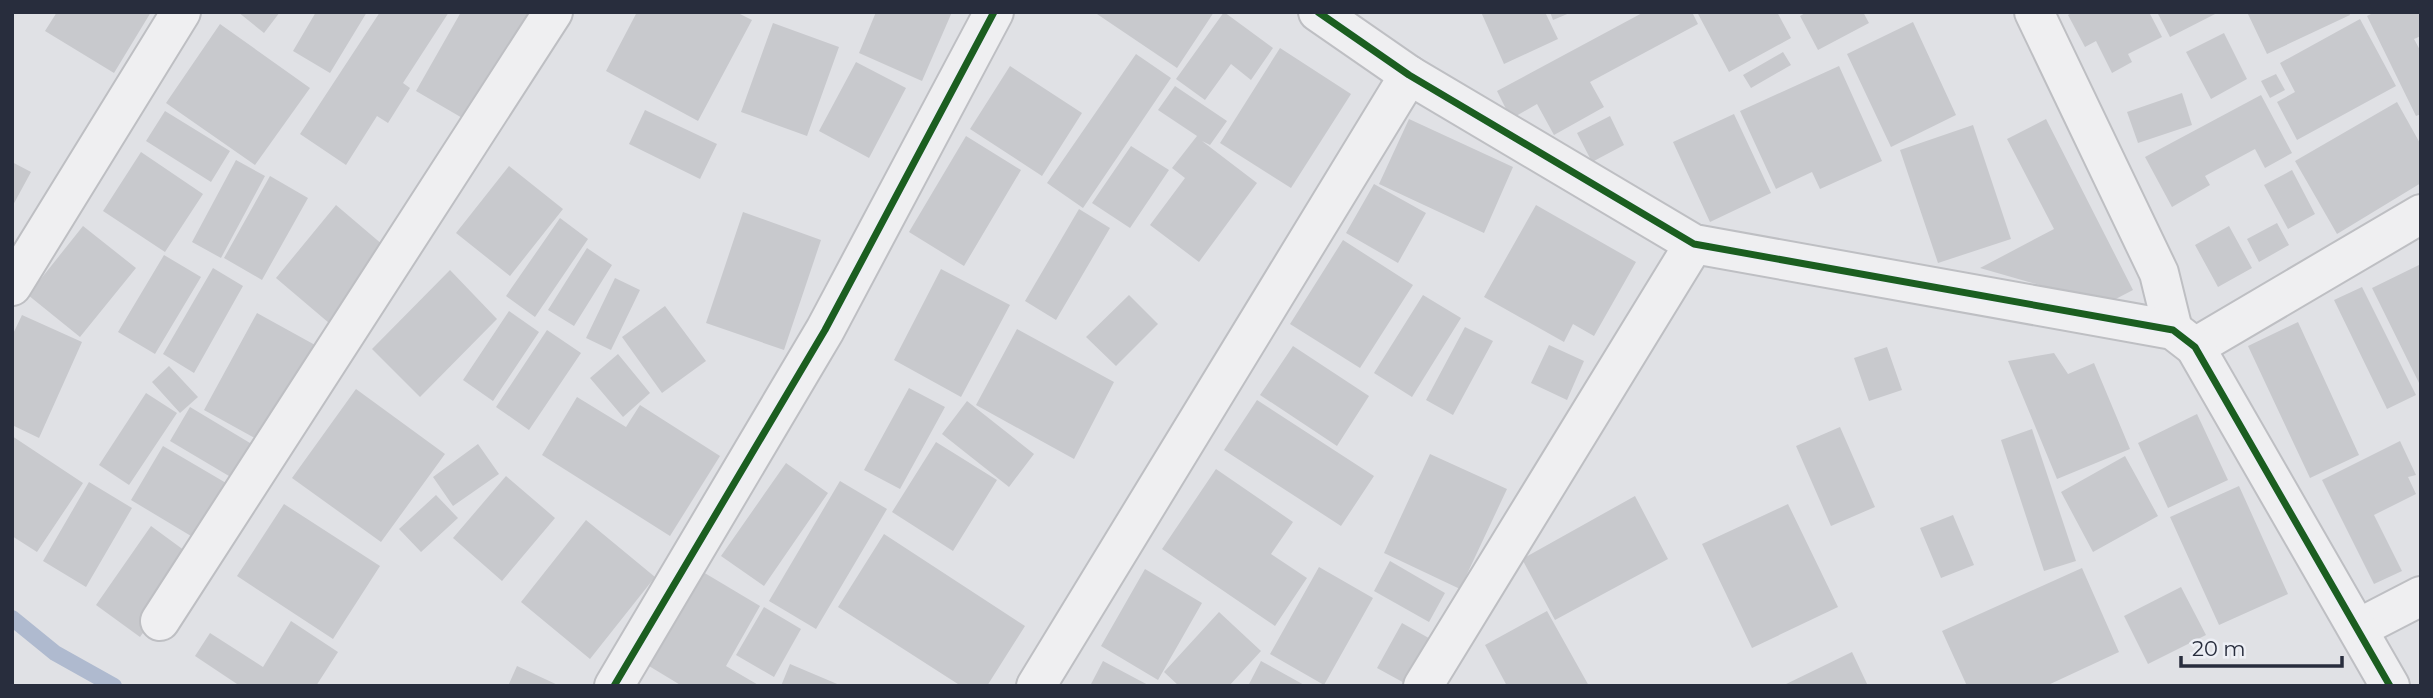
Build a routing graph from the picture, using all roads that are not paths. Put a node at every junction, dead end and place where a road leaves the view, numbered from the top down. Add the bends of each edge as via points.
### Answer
1 (181, 12) edge
2 (553, 12) edge
3 (994, 12) edge
4 (1318, 12) edge
5 (2034, 12) edge
6 (1409, 75) junction
7 (2421, 214) edge
8 (1694, 244) junction
9 (12, 286) edge
10 (2184, 339) junction
11 (2421, 596) edge
12 (160, 621) dead end
13 (2358, 628) junction
14 (614, 686) edge
15 (1036, 686) edge
16 (1423, 686) edge
17 (2390, 686) edge

1 - 9 street
2 - 12 street
3 - 14 street via 825,330
4 - 6 street
5 - 10 street via 2159,273
6 - 8 street
6 - 15 street
7 - 10 street
8 - 10 street
8 - 16 street
10 - 13 street
11 - 13 street
13 - 17 street

